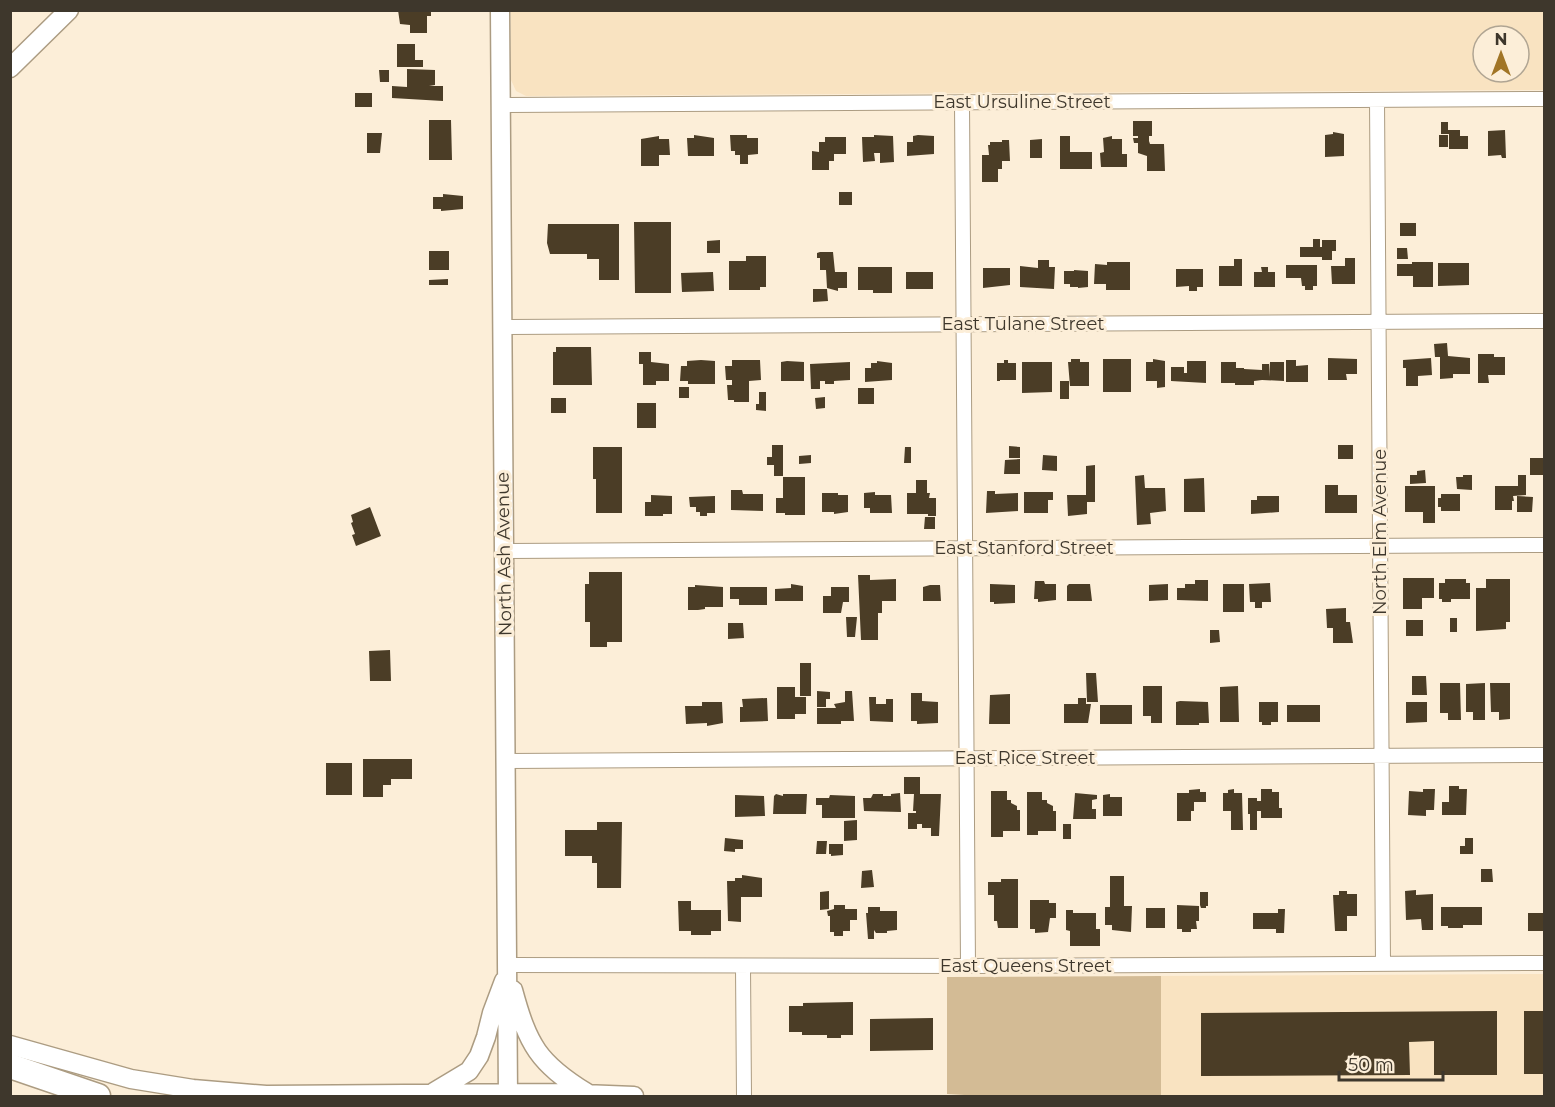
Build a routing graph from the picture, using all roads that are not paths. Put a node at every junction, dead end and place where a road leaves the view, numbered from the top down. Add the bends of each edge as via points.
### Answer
1 (69, 10) edge
2 (500, 10) edge
3 (10, 68) edge
4 (1545, 99) edge
5 (1377, 100) junction
6 (962, 103) junction
7 (500, 105) junction
8 (1545, 321) edge
9 (1378, 322) junction
10 (964, 324) junction
11 (502, 327) junction
12 (1545, 545) edge
13 (1380, 546) junction
14 (965, 549) junction
15 (504, 551) junction
16 (1545, 755) edge
17 (1381, 756) junction
18 (966, 758) junction
19 (506, 761) junction
20 (1545, 963) edge
21 (1383, 964) junction
22 (968, 966) junction
23 (743, 967) junction
24 (507, 968) junction
25 (10, 1045) edge
26 (10, 1066) edge
27 (433, 1093) junction
28 (589, 1094) junction
29 (508, 1095) edge
30 (98, 1096) edge
31 (634, 1096) edge
32 (744, 1096) edge

1 - 3 street
2 - 7 street, North Ash Avenue
4 - 5 street, East Ursuline Street
5 - 6 street, East Ursuline Street
5 - 9 street, North Elm Avenue
6 - 7 street, East Ursuline Street
6 - 10 street
7 - 11 street, North Ash Avenue
8 - 9 street, East Tulane Street
9 - 10 street, East Tulane Street
9 - 13 street, North Elm Avenue
10 - 11 street, East Tulane Street
10 - 14 street
11 - 15 street, North Ash Avenue
12 - 13 street, East Stanford Street
13 - 14 street, East Stanford Street
13 - 17 street, North Elm Avenue
14 - 15 street, East Stanford Street
14 - 18 street
15 - 19 street, North Ash Avenue
16 - 17 street, East Rice Street
17 - 18 street, East Rice Street
17 - 21 street, North Elm Avenue
18 - 19 street, East Rice Street
18 - 22 street
19 - 24 street, North Ash Avenue
20 - 21 street, East Queens Street
21 - 22 street, East Queens Street
22 - 23 street, East Queens Street
23 - 24 street, East Queens Street
23 - 32 street
24 - 27 street via 479,1056 469,1071
24 - 28 street via 535,1049 554,1071
24 - 29 street, North Ash Avenue
25 - 27 street via 131,1079 193,1089 266,1095
26 - 30 highway
27 - 29 street
28 - 29 street
28 - 31 street

